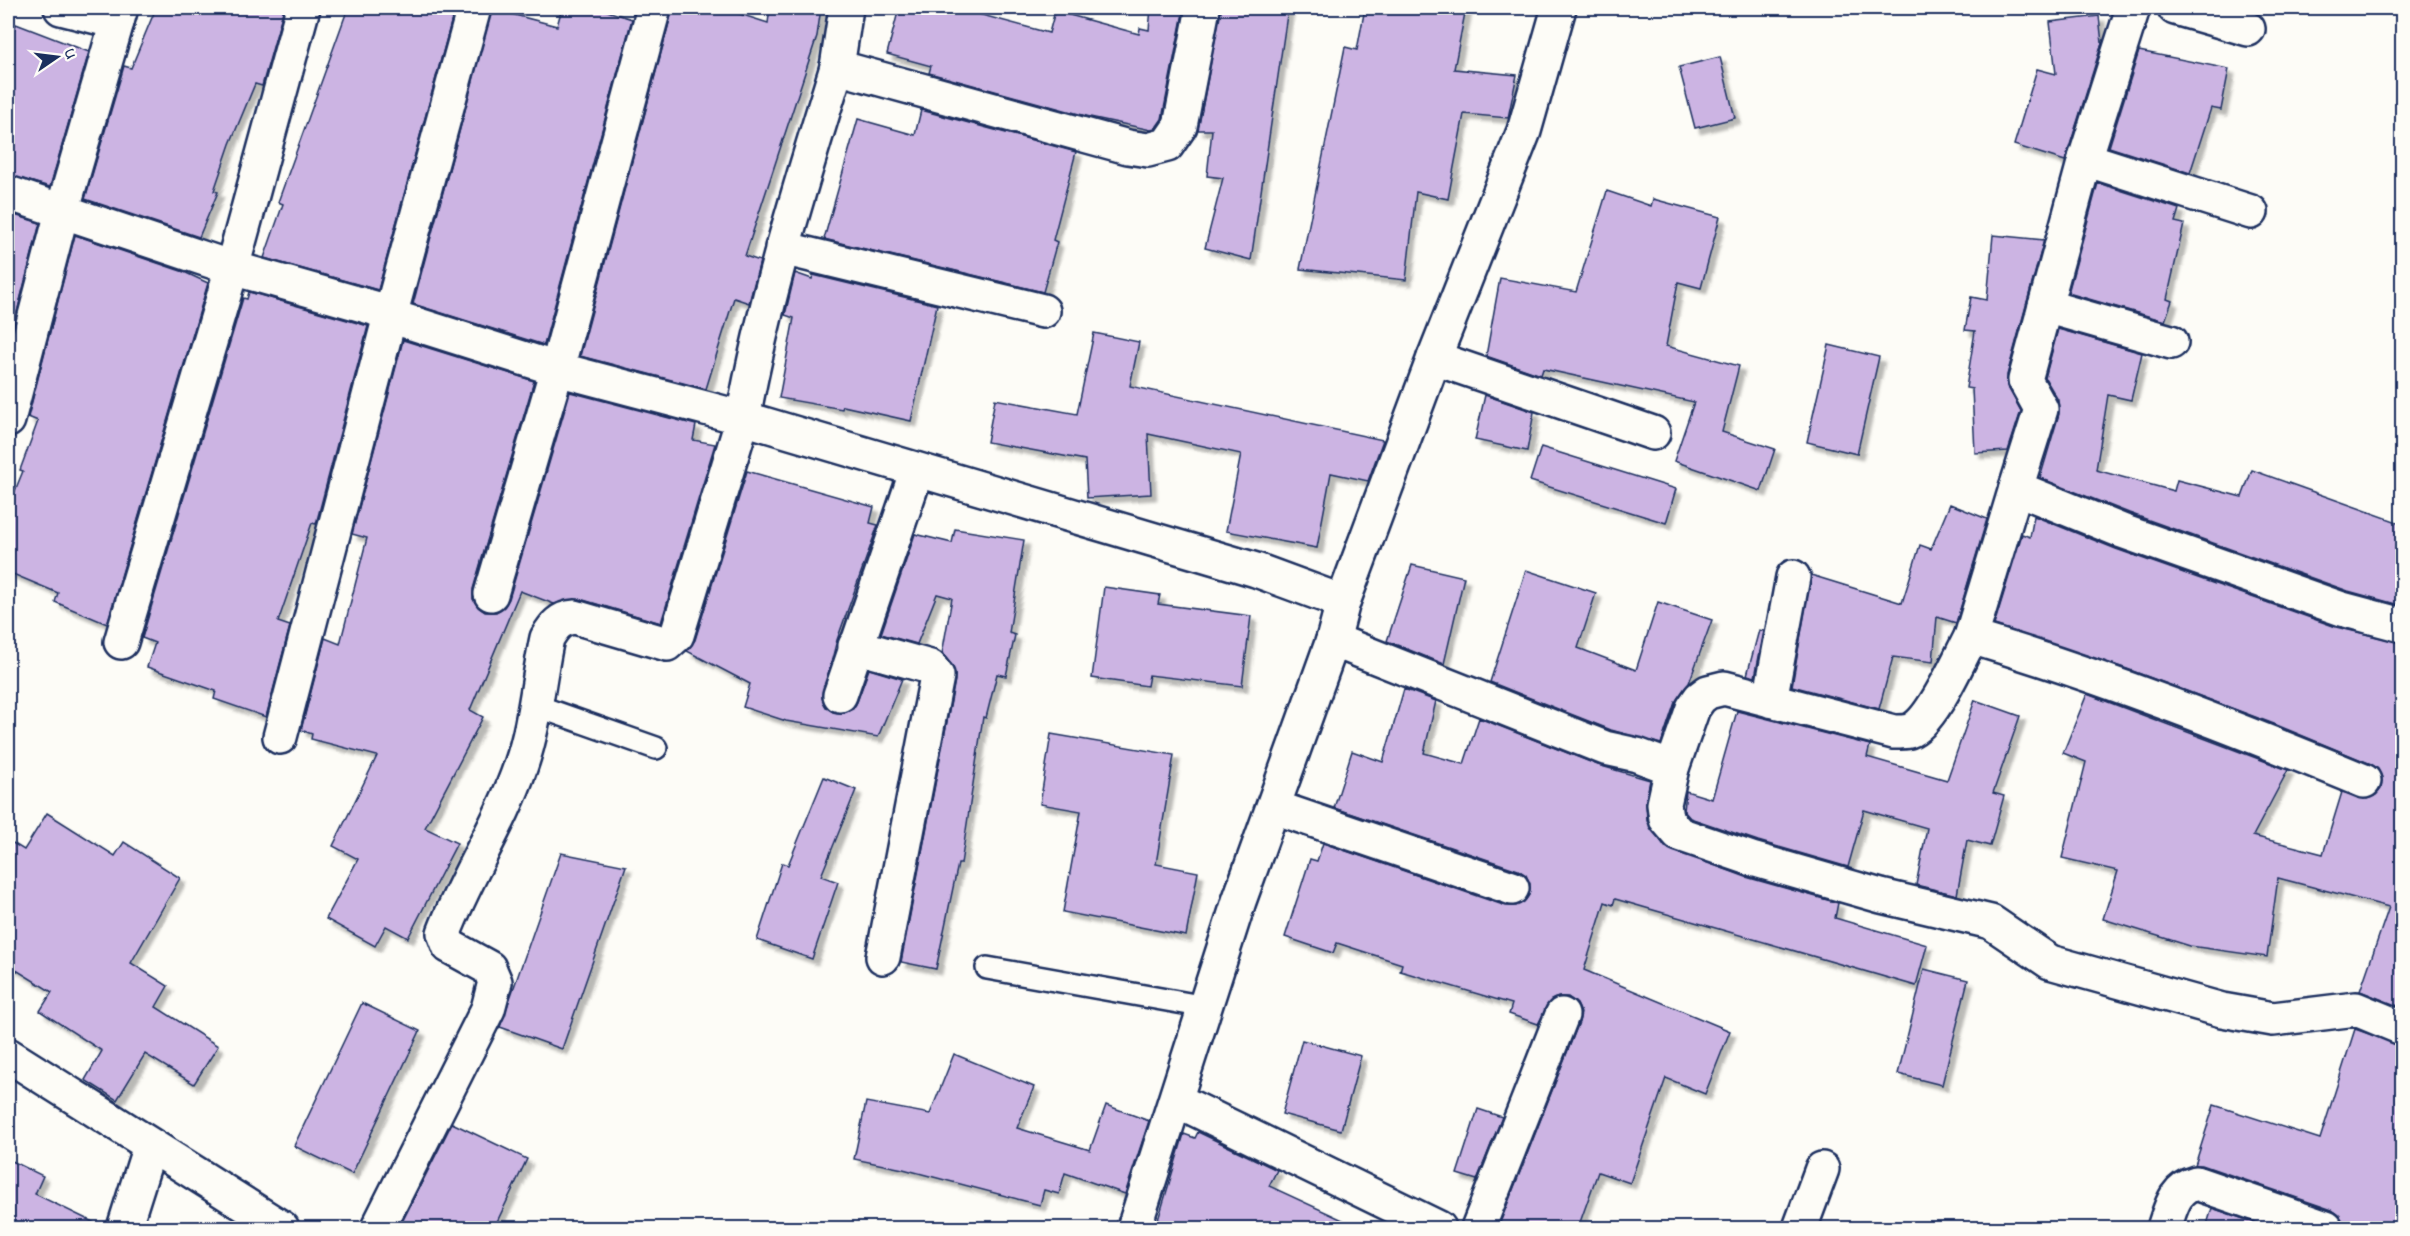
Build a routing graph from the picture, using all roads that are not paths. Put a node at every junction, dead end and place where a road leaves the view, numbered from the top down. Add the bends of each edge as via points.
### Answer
1 (61, 8) edge
2 (303, 8) edge
3 (474, 8) edge
4 (654, 8) edge
5 (846, 8) edge
6 (1203, 8) edge
7 (1559, 8) edge
8 (2133, 8) edge
9 (2175, 8) edge
10 (119, 15) edge
11 (2248, 29) dead end
12 (837, 67) junction
13 (2085, 159) junction
14 (8, 193) edge
15 (62, 212) junction
16 (2251, 212) dead end
17 (782, 248) junction
18 (232, 268) junction
19 (2045, 306) junction
20 (1042, 311) dead end
21 (390, 316) junction
22 (2171, 342) dead end
23 (1434, 358) junction
24 (556, 369) junction
25 (743, 418) junction
26 (8, 420) edge
27 (1653, 433) dead end
28 (917, 470) junction
29 (2016, 488) junction
30 (1793, 577) dead end
31 (491, 594) dead end
32 (1343, 602) junction
33 (2403, 625) edge
34 (1971, 637) junction
35 (1334, 640) junction
36 (122, 642) dead end
37 (855, 646) junction
38 (840, 694) dead end
39 (1770, 700) junction
40 (534, 705) junction
41 (280, 737) dead end
42 (656, 748) dead end
43 (1672, 768) junction
44 (2364, 781) dead end
45 (1274, 807) junction
46 (1512, 888) dead end
47 (883, 957) dead end
48 (987, 968) dead end
49 (1206, 1007) junction
50 (1562, 1016) dead end
51 (2403, 1028) edge
52 (8, 1055) edge
53 (1176, 1100) junction
54 (150, 1146) junction
55 (1822, 1169) dead end
56 (124, 1228) edge
57 (282, 1228) edge
58 (378, 1228) edge
59 (1134, 1228) edge
60 (1439, 1228) edge
61 (1479, 1228) edge
62 (1800, 1228) edge
63 (2164, 1228) edge
64 (2326, 1228) edge

1 - 10 street
2 - 18 street
3 - 21 street
4 - 24 street
5 - 12 street
6 - 12 street via 1180,126 1167,145 1148,150
7 - 23 street via 1524,131
8 - 13 street
9 - 11 street
10 - 15 street
12 - 17 street
13 - 16 street
13 - 19 street
14 - 15 street
15 - 18 street
15 - 26 street
17 - 20 street
17 - 25 street via 755,351
18 - 21 street via 374,308
18 - 36 street
19 - 22 street
19 - 29 street via 2025,380 2041,409
21 - 24 street
21 - 41 street
23 - 27 street
23 - 32 street
24 - 25 street
24 - 31 street
25 - 28 street
25 - 40 street via 677,635 667,644 575,617 565,618 547,638
28 - 32 street via 1256,570
28 - 37 street
29 - 33 street via 2122,531 2342,609
29 - 34 street
30 - 39 street
32 - 35 street
34 - 39 street via 1931,710 1909,731 1894,732
34 - 44 street via 2039,657
35 - 43 street via 1605,748
35 - 45 street
37 - 38 street
37 - 47 street via 930,667 937,676
39 - 43 street via 1724,688 1708,692 1693,708
40 - 42 lane
40 - 58 street via 522,763 503,812 444,933 449,946 489,968 495,982 488,1010
43 - 51 street via 1664,804 1666,819 1678,834 1881,896 1991,922 2050,962 2222,1010 2273,1019 2356,1009
45 - 46 street
45 - 49 street
48 - 49 lane
49 - 53 street
50 - 61 street
52 - 54 street
53 - 59 street
53 - 60 street
54 - 56 street
54 - 57 street
55 - 62 street
63 - 64 street via 2178,1192 2196,1183

